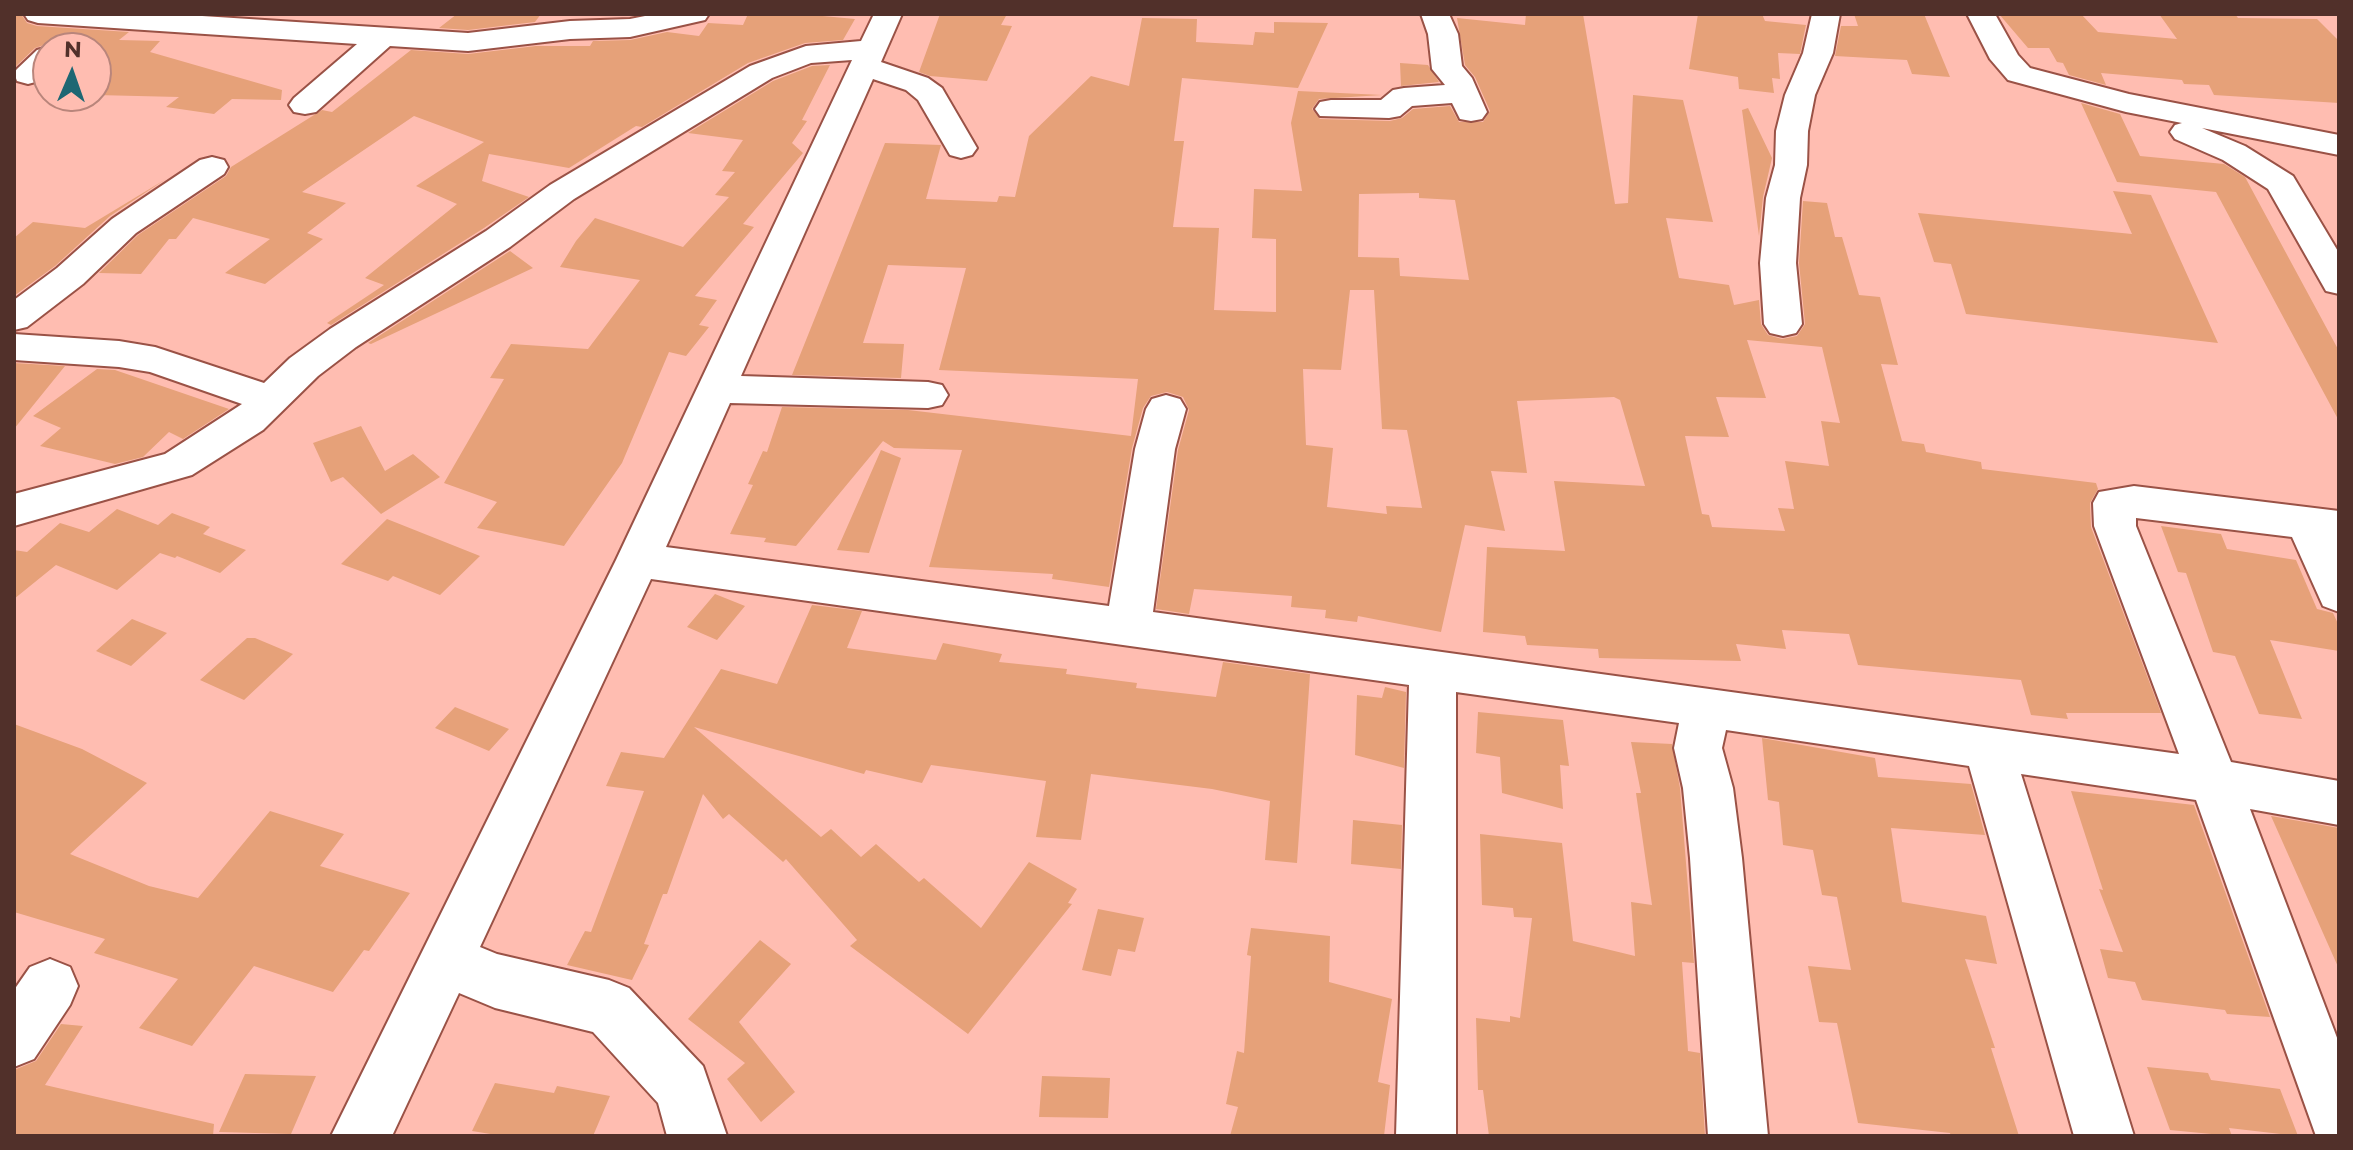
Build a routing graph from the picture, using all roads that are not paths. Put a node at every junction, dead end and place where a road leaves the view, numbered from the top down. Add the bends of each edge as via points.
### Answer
1 (38, 14) edge
2 (695, 14) edge
3 (1435, 14) edge
4 (1826, 14) edge
5 (1981, 14) edge
6 (86, 19) junction
7 (73, 32) edge
8 (382, 37) junction
9 (874, 43) edge
10 (2126, 103) junction
11 (305, 105) dead end
12 (1331, 109) dead end
13 (2339, 145) edge
14 (961, 148) dead end
15 (212, 167) dead end
16 (2339, 283) edge
17 (14, 318) edge
18 (1783, 324) dead end
19 (14, 347) edge
20 (716, 389) junction
21 (928, 395) dead end
22 (270, 399) junction
23 (1166, 409) dead end
24 (14, 510) edge
25 (2323, 525) edge
26 (638, 560) junction
27 (2339, 594) edge
28 (1128, 626) junction
29 (1433, 671) junction
30 (1707, 707) junction
31 (1989, 749) junction
32 (2214, 781) junction
33 (2339, 803) edge
34 (446, 960) junction
35 (50, 986) dead end
36 (14, 1039) edge
37 (2339, 1120) edge
38 (361, 1136) edge
39 (697, 1136) edge
40 (1426, 1136) edge
41 (1738, 1136) edge
42 (2104, 1136) edge

1 - 6 street
2 - 8 street via 630,28 490,41
3 - 12 street via 1447,69 1467,102 1404,97 1389,109
4 - 18 street via 1792,131 1778,263
5 - 10 street via 2019,74
6 - 7 street
6 - 8 street
8 - 11 street
9 - 14 street via 931,95
9 - 20 street
9 - 22 street via 806,55 761,72 562,192 343,338
10 - 13 street
10 - 16 street via 2234,153 2281,183
15 - 17 street via 124,226
19 - 22 street via 155,360
20 - 21 street
20 - 26 street
22 - 24 street via 249,420 178,465
23 - 28 street
25 - 27 street
25 - 32 street via 2114,503 2115,526
26 - 28 street
26 - 34 street
28 - 29 street
29 - 30 street
29 - 40 street
30 - 31 street
30 - 41 street via 1698,748 1716,858
31 - 32 street
31 - 42 street
32 - 33 street
32 - 37 street
34 - 38 street
34 - 39 street via 495,981 609,1008 682,1087
35 - 36 street

